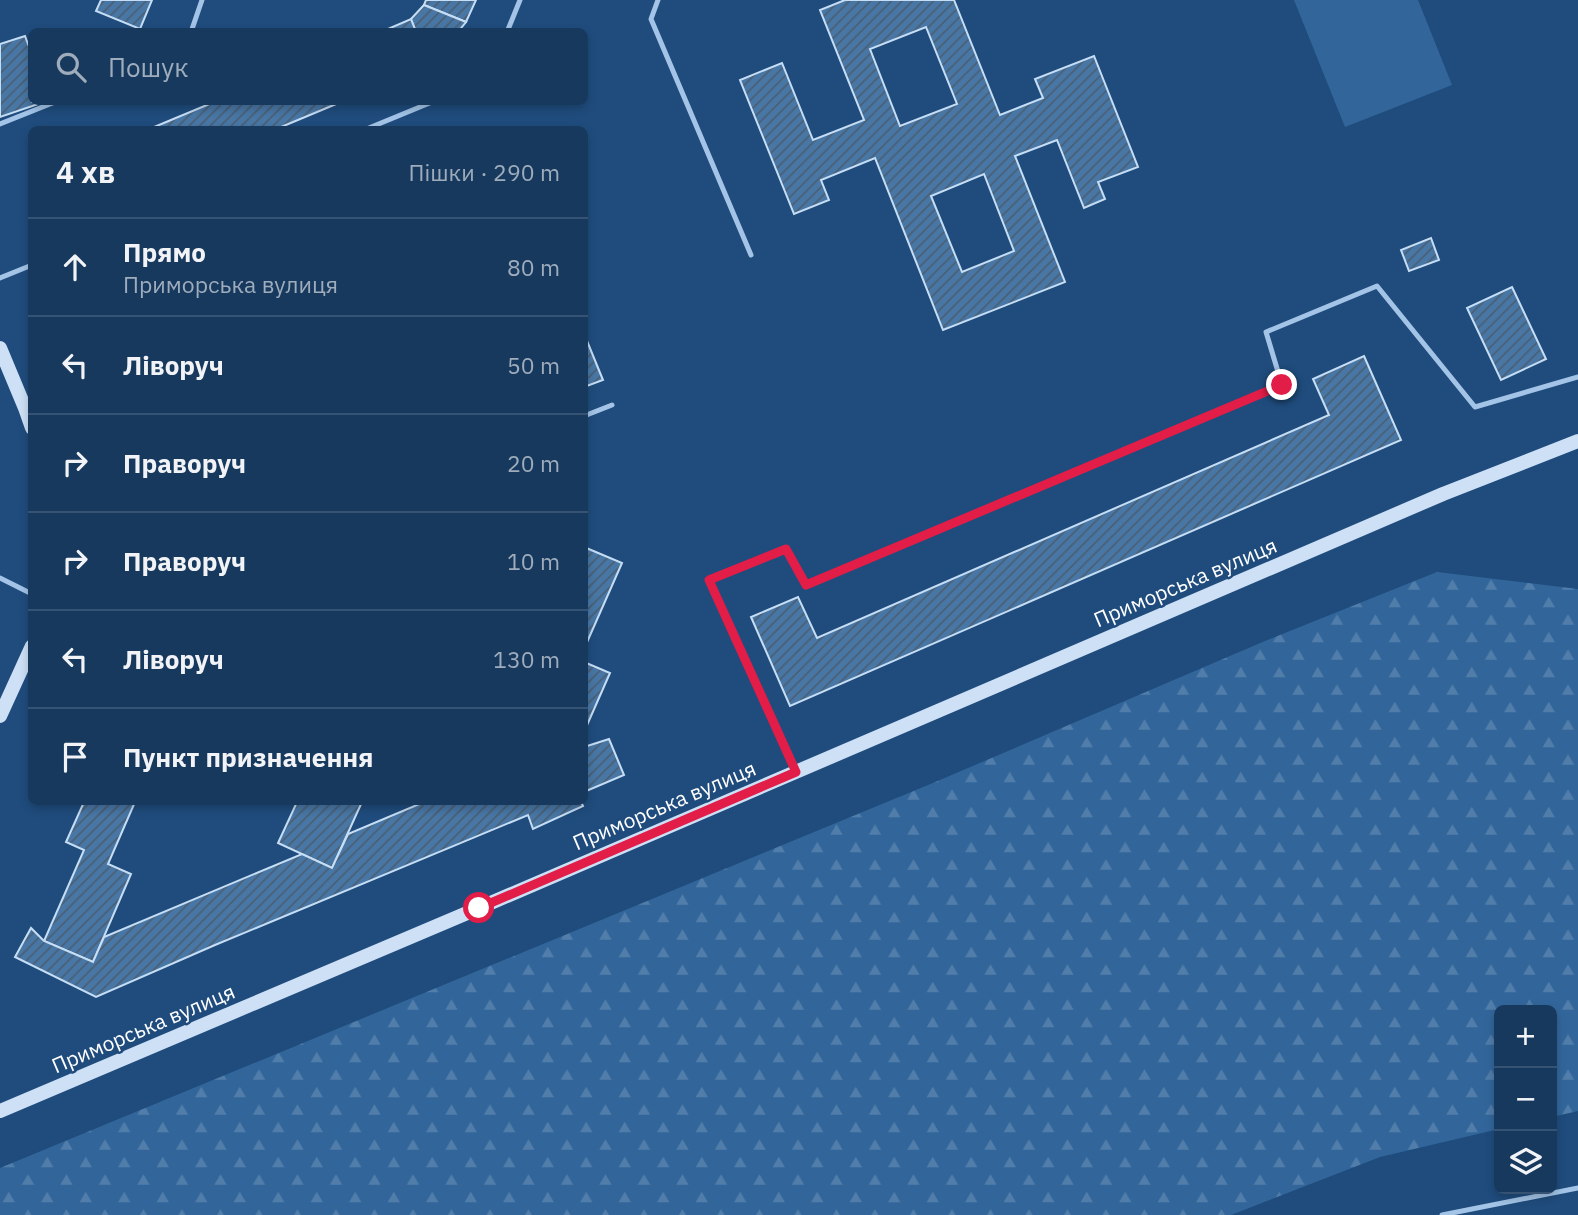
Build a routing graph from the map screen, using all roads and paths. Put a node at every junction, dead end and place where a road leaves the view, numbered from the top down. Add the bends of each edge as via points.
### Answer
1 (202, 0) edge
2 (520, 0) edge
3 (658, 0) edge
4 (192, 28) edge
5 (509, 28) edge
6 (48, 105) edge
7 (425, 105) edge
8 (0, 124) edge
9 (373, 126) edge
10 (751, 255) dead end
11 (28, 267) edge
12 (0, 278) edge
13 (0, 348) edge
14 (1578, 377) edge
15 (612, 405) dead end
16 (588, 414) edge
17 (28, 417) edge
18 (1578, 442) edge
19 (0, 578) edge
20 (28, 592) edge
21 (28, 655) edge
22 (0, 716) edge
23 (796, 772) junction
24 (0, 1111) edge
25 (1578, 1188) edge
26 (1442, 1215) edge

1 - 4 lane
2 - 5 lane
3 - 10 lane via 651,19
6 - 8 lane
7 - 9 lane
11 - 12 lane
13 - 17 street
14 - 23 lane via 1475,407 1377,286 1266,332 1282,385 806,585 786,549 709,580
15 - 16 lane
18 - 23 street, Приморська вулиця via 1443,494
19 - 20 lane
21 - 22 street
23 - 24 street, Приморська вулиця
25 - 26 lane

